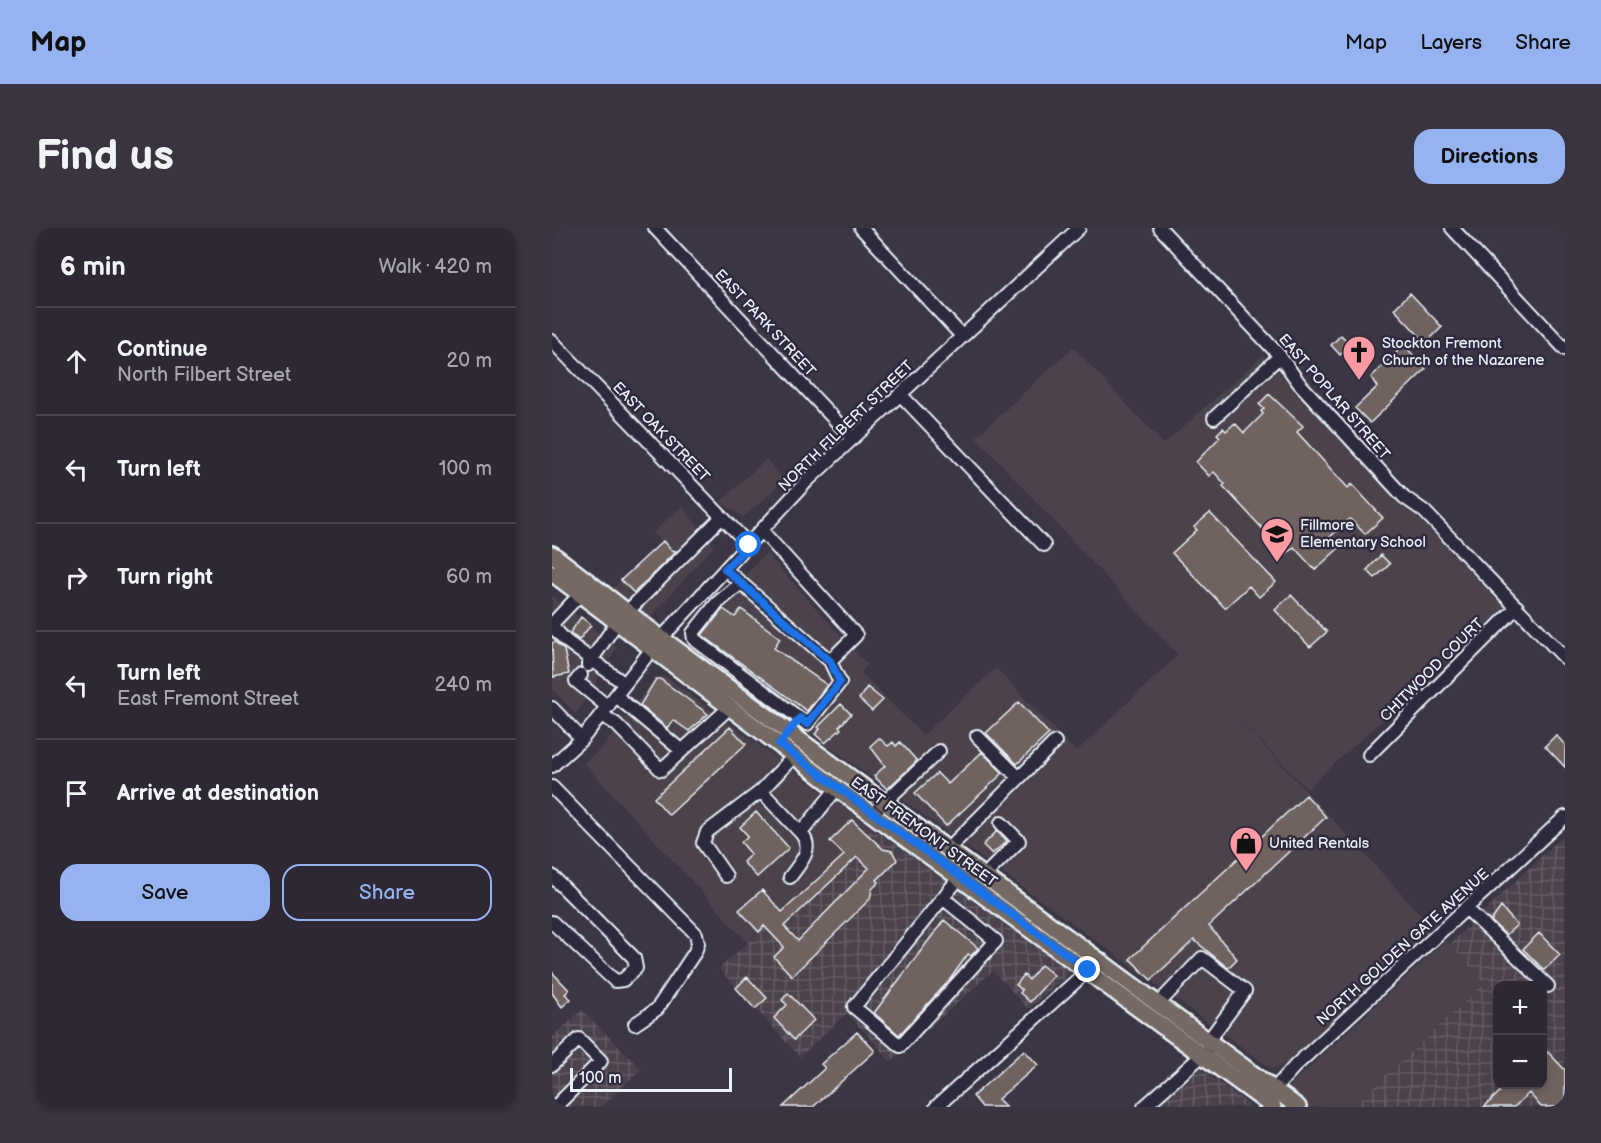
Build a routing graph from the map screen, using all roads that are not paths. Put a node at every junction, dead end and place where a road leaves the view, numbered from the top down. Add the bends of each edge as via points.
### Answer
1 (655, 228) edge
2 (861, 228) edge
3 (1079, 228) edge
4 (1160, 228) edge
5 (1452, 228) edge
6 (962, 336) junction
7 (552, 341) edge
8 (1565, 349) edge
9 (1280, 356) junction
10 (900, 394) junction
11 (1214, 418) dead end
12 (852, 438) junction
13 (722, 517) junction
14 (762, 531) junction
15 (749, 545) junction
16 (1044, 545) dead end
17 (552, 554) edge
18 (725, 569) junction
19 (552, 573) edge
20 (741, 583) junction
21 (585, 589) junction
22 (1517, 607) junction
23 (622, 617) junction
24 (552, 625) edge
25 (657, 643) junction
26 (712, 653) junction
27 (1565, 658) edge
28 (830, 661) junction
29 (587, 666) junction
30 (697, 673) junction
31 (625, 684) junction
32 (616, 696) junction
33 (730, 707) junction
34 (552, 708) edge
35 (605, 711) junction
36 (800, 718) junction
37 (977, 736) dead end
38 (784, 738) junction
39 (582, 739) junction
40 (1055, 742) dead end
41 (939, 751) dead end
42 (682, 752) junction
43 (1369, 754) dead end
44 (795, 756) junction
45 (552, 766) edge
46 (1019, 778) junction
47 (552, 787) edge
48 (837, 788) junction
49 (761, 791) junction
50 (883, 801) junction
51 (872, 814) junction
52 (1565, 818) edge
53 (1001, 823) dead end
54 (801, 833) junction
55 (948, 849) junction
56 (552, 876) edge
57 (726, 876) dead end
58 (984, 876) junction
59 (790, 877) dead end
60 (959, 878) junction
61 (944, 899) junction
62 (1467, 909) junction
63 (552, 922) edge
64 (1094, 965) junction
65 (1548, 986) dead end
66 (1158, 1004) junction
67 (635, 1024) dead end
68 (1211, 1043) junction
69 (1202, 1056) junction
70 (552, 1065) edge
71 (1270, 1099) edge
72 (555, 1107) edge
73 (936, 1107) edge
74 (1144, 1107) edge
75 (1298, 1107) edge

1 - 12 street, EAST PARK STREET
2 - 6 street
3 - 6 street, NORTH FILBERT STREET
4 - 9 street, EAST POPLAR STREET
5 - 8 street
6 - 10 street, NORTH FILBERT STREET
7 - 13 street, EAST OAK STREET
9 - 11 street
9 - 22 street, EAST POPLAR STREET via 1299,383 1404,497 1424,511
10 - 12 street, NORTH FILBERT STREET
10 - 16 street
12 - 14 street, NORTH FILBERT STREET
13 - 15 street, EAST OAK STREET
13 - 23 street
14 - 15 street, NORTH FILBERT STREET
14 - 28 street via 856,635
15 - 18 street, NORTH FILBERT STREET
17 - 21 main road, EAST FREMONT STREET
18 - 20 street
18 - 25 street, NORTH FILBERT STREET
19 - 21 main road, EAST FREMONT STREET
20 - 26 street via 717,603 693,633 693,639
20 - 28 street
21 - 23 main road, EAST FREMONT STREET
21 - 24 street
22 - 27 street, EAST POPLAR STREET
22 - 43 street, CHITWOOD COURT
23 - 25 main road, EAST FREMONT STREET
23 - 29 street
24 - 29 street
25 - 30 main road, EAST FREMONT STREET
25 - 31 street, NORTH FILBERT STREET
26 - 30 street
26 - 36 street
28 - 36 street via 840,682 807,724
29 - 31 street
29 - 35 street via 576,681
30 - 33 main road, EAST FREMONT STREET
30 - 38 main road, EAST FREMONT STREET
31 - 32 street, NORTH FILBERT STREET
32 - 35 street, NORTH FILBERT STREET
32 - 42 street
33 - 38 main road, EAST FREMONT STREET
33 - 42 street
34 - 39 street
35 - 39 street, NORTH FILBERT STREET
35 - 42 street via 661,770
36 - 38 street
37 - 46 street
38 - 44 main road, EAST FREMONT STREET
38 - 50 main road, EAST FREMONT STREET
39 - 45 street, NORTH FILBERT STREET
40 - 46 street
41 - 50 street
44 - 48 main road, EAST FREMONT STREET
44 - 49 street
46 - 55 street
47 - 67 street via 696,934 695,952 657,1009
48 - 51 main road, EAST FREMONT STREET
48 - 54 street
49 - 54 street
49 - 57 street via 707,832 703,843
50 - 51 street
50 - 55 main road, EAST FREMONT STREET
51 - 60 main road, EAST FREMONT STREET
52 - 62 street, NORTH GOLDEN GATE AVENUE
53 - 58 street via 1019,841
54 - 59 street via 808,850
55 - 58 main road, EAST FREMONT STREET
56 - 63 street via 634,958 636,968 623,980 615,981
58 - 64 main road, EAST FREMONT STREET
60 - 61 street
60 - 64 main road, EAST FREMONT STREET
61 - 61 street via 854,1008 900,1046 996,941
62 - 65 street
62 - 71 street, NORTH GOLDEN GATE AVENUE via 1404,964
64 - 66 main road, EAST FREMONT STREET
64 - 69 main road, EAST FREMONT STREET
64 - 73 street
66 - 68 main road, EAST FREMONT STREET
66 - 68 street via 1202,958 1245,991
68 - 69 street
68 - 71 main road, EAST FREMONT STREET
69 - 71 main road, EAST FREMONT STREET
69 - 74 street
70 - 72 street via 579,1039 601,1061
71 - 75 main road, EAST FREMONT STREET

